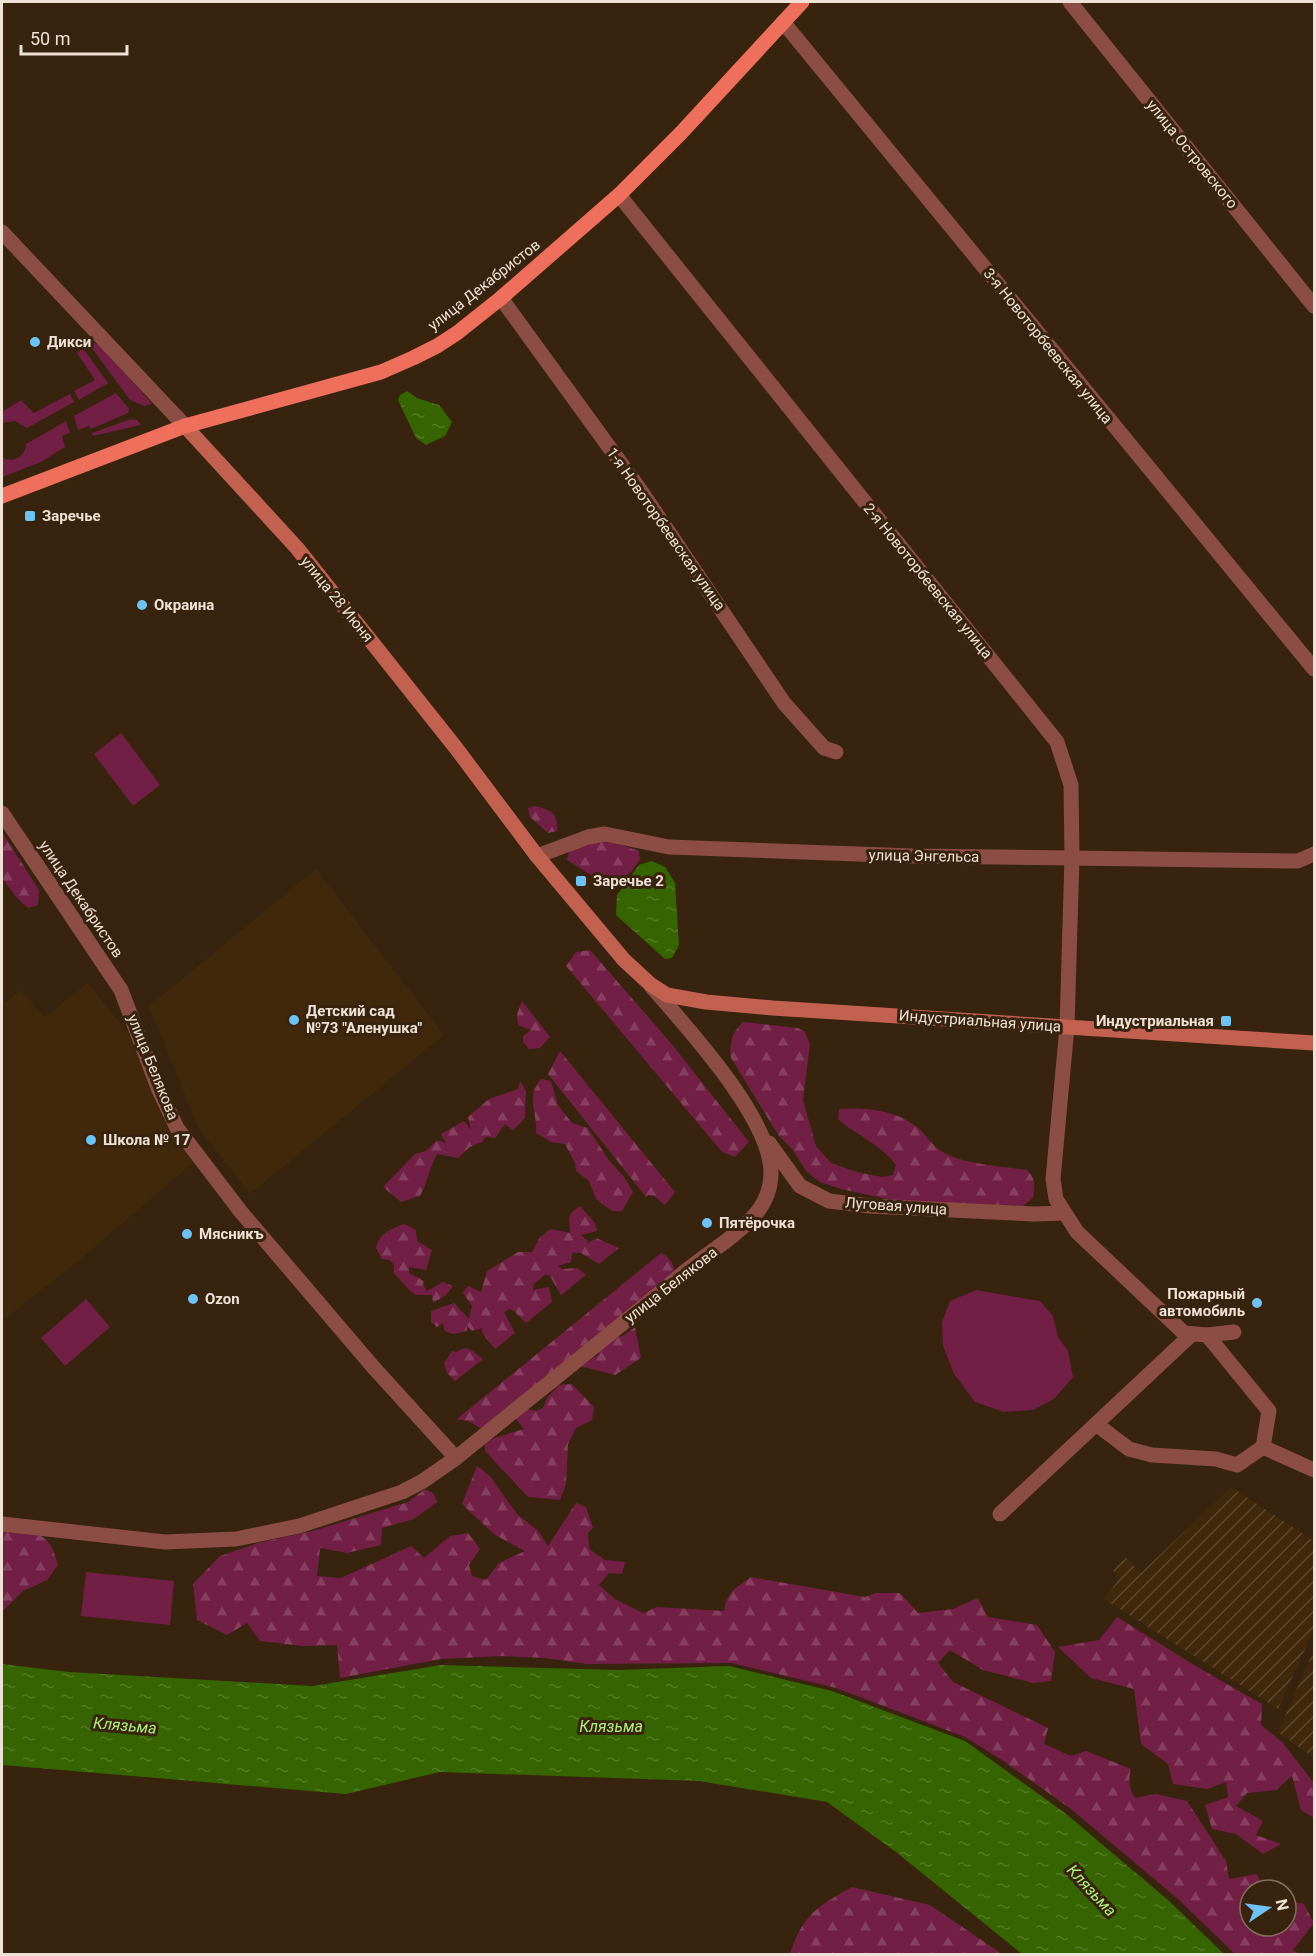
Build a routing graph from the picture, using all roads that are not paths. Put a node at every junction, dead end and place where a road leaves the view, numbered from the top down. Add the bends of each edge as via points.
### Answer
1 (802, 2) edge
2 (1070, 2) edge
3 (783, 22) junction
4 (619, 195) junction
5 (2, 232) edge
6 (501, 298) junction
7 (1314, 306) edge
8 (185, 426) junction
9 (2, 496) edge
10 (1314, 669) edge
11 (836, 752) dead end
12 (2, 813) edge
13 (1314, 854) edge
14 (537, 856) junction
15 (1072, 858) junction
16 (650, 984) junction
17 (129, 1006) joint
18 (1067, 1027) junction
19 (1314, 1043) edge
20 (760, 1131) junction
21 (1064, 1213) junction
22 (1234, 1332) dead end
23 (1199, 1334) junction
24 (1096, 1424) junction
25 (1263, 1447) junction
26 (456, 1458) junction
27 (1314, 1470) edge
28 (1000, 1514) dead end
29 (2, 1524) edge

1 - 3 main road, улица Декабристов
2 - 7 street, улица Островского
3 - 4 main road, улица Декабристов
3 - 10 street, 3-я Новоторбеевская улица
4 - 6 main road, улица Декабристов
4 - 15 street, 2-я Новоторбеевская улица via 1057,741 1071,785
5 - 8 street, улица 28 Июня
6 - 8 main road, улица Декабристов via 436,346 392,367
6 - 11 street, 1-я Новоторбеевская улица via 641,490 784,703 824,748
8 - 9 main road, улица Декабристов
8 - 14 street, улица 28 Июня via 297,548
12 - 17 street, улица Декабристов
13 - 15 street, улица Энгельса via 1298,861
14 - 15 street, улица Энгельса via 605,834 669,848
14 - 16 street, улица 28 Июня via 624,960
15 - 18 street, 2-я Новоторбеевская улица
16 - 18 street, Индустриальная улица via 667,995 717,1003
16 - 20 street, улица Белякова via 704,1048
17 - 26 street, улица Белякова via 177,1128 241,1212
18 - 19 street, Индустриальная улица
18 - 21 street via 1053,1179 1056,1199
20 - 21 street, Луговая улица via 800,1186 829,1201
20 - 26 street, улица Белякова via 769,1158 770,1184 767,1198 753,1217 732,1239 685,1272
21 - 23 street via 1077,1232 1184,1333
22 - 23 street
23 - 24 street
23 - 25 street via 1269,1411
24 - 25 street via 1129,1449 1152,1455 1216,1459 1237,1465
24 - 28 street
25 - 27 street
26 - 29 street, улица Белякова via 402,1492 299,1526 236,1539 155,1542

